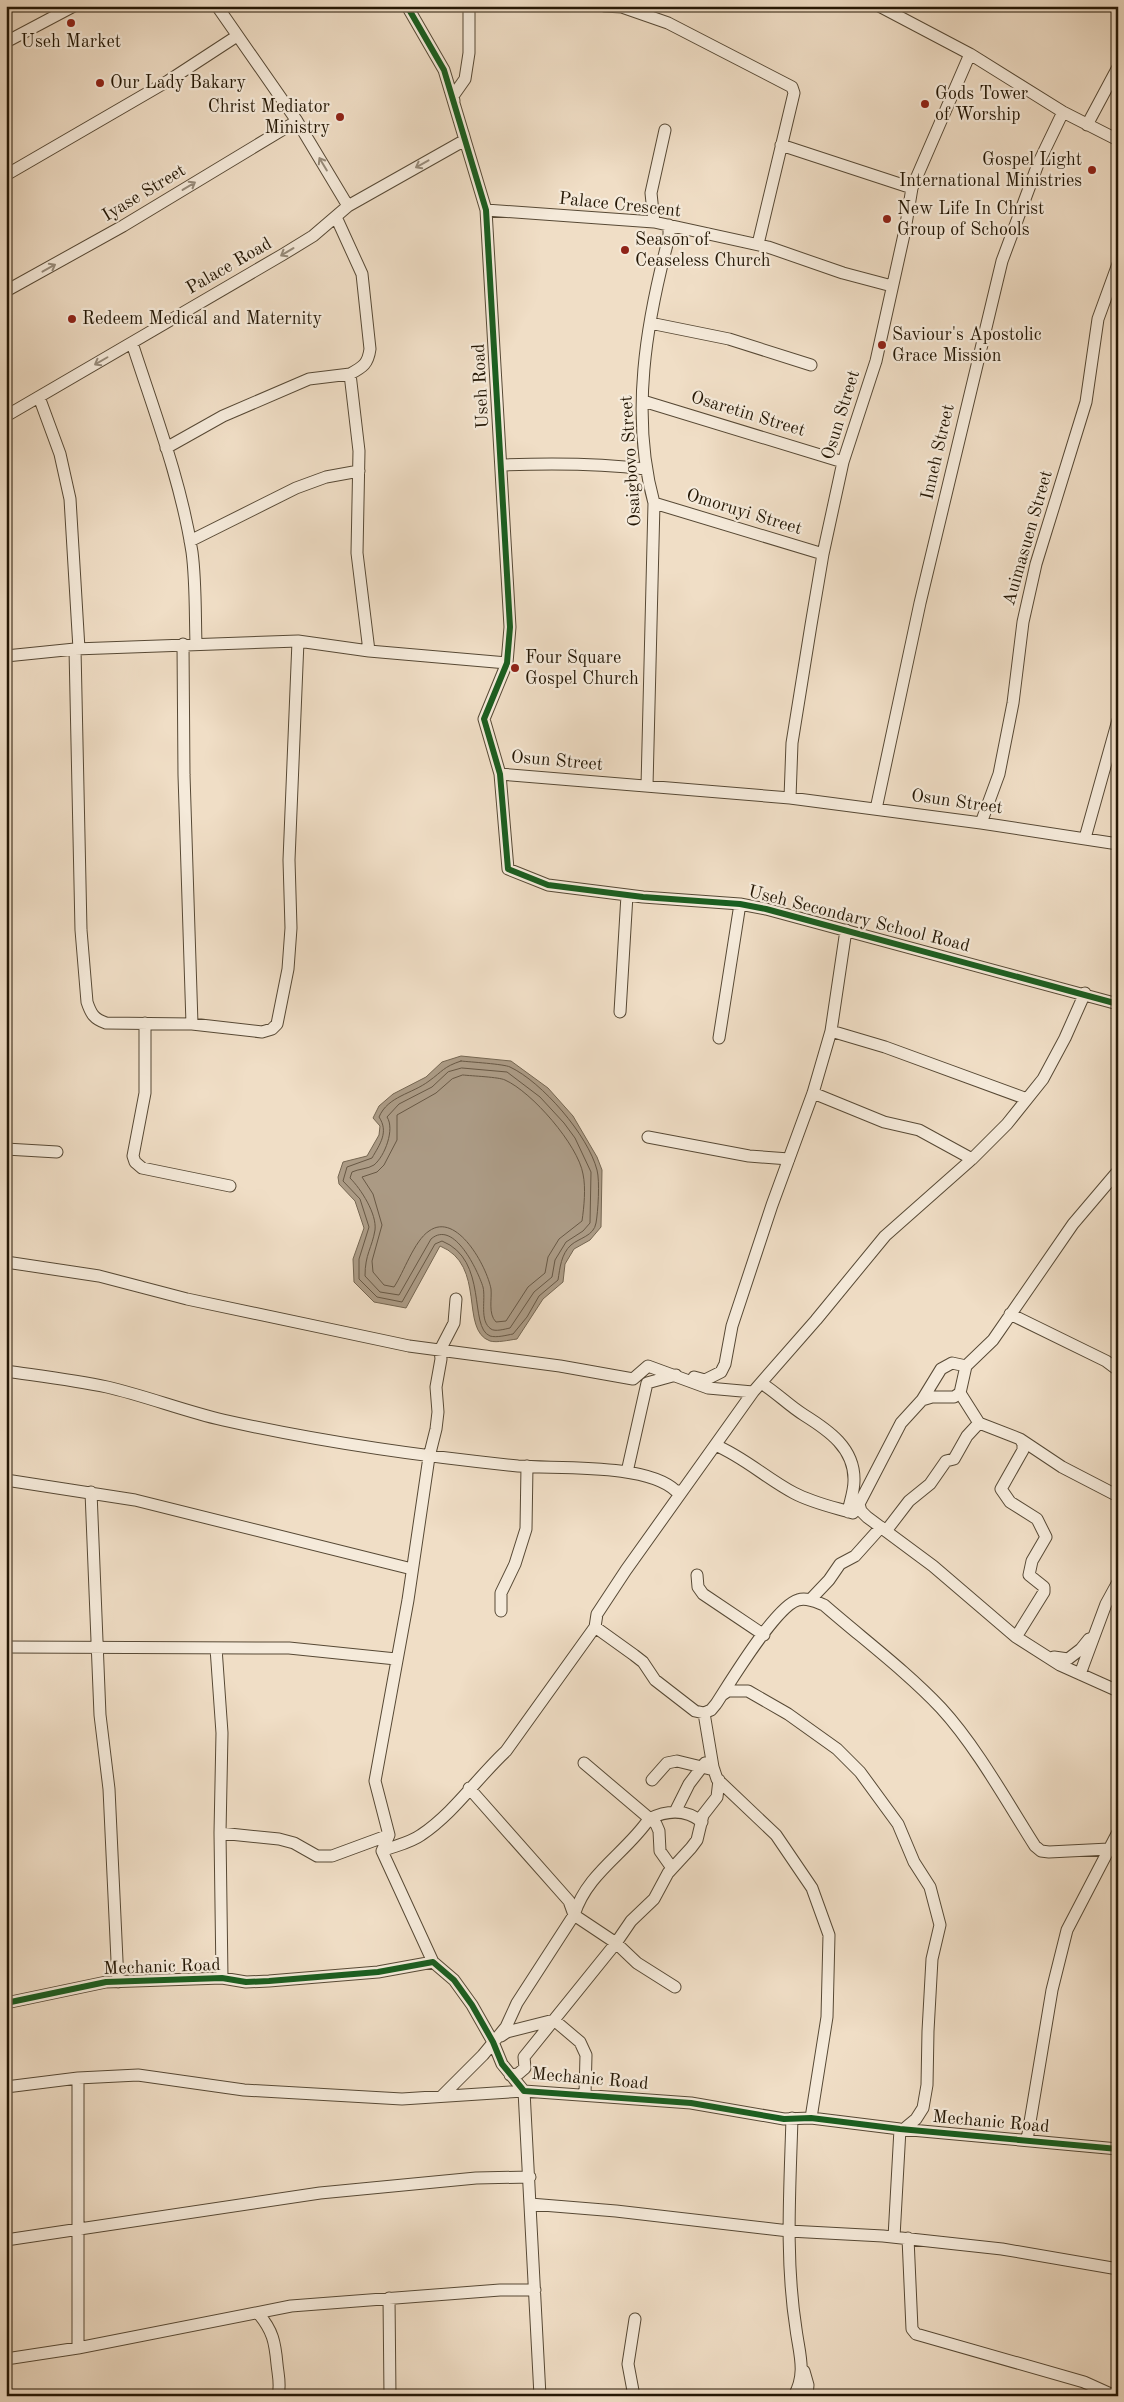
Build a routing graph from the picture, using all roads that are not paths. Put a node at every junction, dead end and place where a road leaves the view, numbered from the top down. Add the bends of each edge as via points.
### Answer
1 (216, 6) edge
2 (407, 6) edge
3 (469, 6) edge
4 (604, 6) edge
5 (878, 6) edge
6 (68, 8) edge
7 (236, 36) junction
8 (6, 42) edge
9 (970, 54) junction
10 (1118, 67) edge
11 (1063, 112) junction
12 (297, 121) junction
13 (1087, 124) junction
14 (665, 130) dead end
15 (465, 140) junction
16 (1118, 140) edge
17 (781, 145) junction
18 (6, 175) edge
19 (912, 188) junction
20 (348, 206) junction
21 (486, 210) junction
22 (336, 217) junction
23 (654, 222) junction
24 (669, 225) junction
25 (758, 244) junction
26 (1118, 264) edge
27 (892, 286) junction
28 (6, 291) edge
29 (650, 323) junction
30 (132, 343) junction
31 (811, 366) dead end
32 (350, 374) junction
33 (39, 397) junction
34 (643, 401) junction
35 (6, 416) edge
36 (166, 448) junction
37 (843, 462) junction
38 (501, 465) junction
39 (646, 469) junction
40 (359, 471) junction
41 (654, 503) junction
42 (190, 541) junction
43 (823, 554) junction
44 (298, 641) junction
45 (183, 644) junction
46 (196, 644) junction
47 (77, 649) junction
48 (369, 651) junction
49 (6, 656) edge
50 (507, 663) junction
51 (1118, 720) edge
52 (500, 774) junction
53 (647, 786) junction
54 (790, 798) junction
55 (876, 809) junction
56 (981, 823) junction
57 (1085, 838) junction
58 (1118, 844) edge
59 (627, 895) junction
60 (740, 904) junction
61 (846, 930) junction
62 (1085, 994) junction
63 (1118, 1004) edge
64 (620, 1012) dead end
65 (145, 1023) junction
66 (192, 1024) junction
67 (831, 1031) junction
68 (719, 1038) dead end
69 (813, 1093) junction
70 (1027, 1098) junction
71 (648, 1137) dead end
72 (6, 1150) edge
73 (57, 1152) dead end
74 (789, 1159) junction
75 (972, 1159) junction
76 (1118, 1171) edge
77 (230, 1186) dead end
78 (6, 1262) edge
79 (456, 1299) dead end
80 (1010, 1314) junction
81 (440, 1350) junction
82 (966, 1366) junction
83 (1118, 1370) edge
84 (6, 1371) edge
85 (673, 1375) junction
86 (761, 1382) junction
87 (753, 1392) junction
88 (960, 1393) junction
89 (922, 1400) junction
90 (979, 1423) junction
91 (1020, 1439) junction
92 (715, 1445) junction
93 (428, 1457) junction
94 (527, 1466) junction
95 (627, 1472) junction
96 (6, 1480) edge
97 (689, 1481) junction
98 (666, 1482) junction
99 (682, 1490) junction
100 (91, 1492) junction
101 (1118, 1496) edge
102 (848, 1512) junction
103 (867, 1517) junction
104 (884, 1529) junction
105 (412, 1569) junction
106 (698, 1575) dead end
107 (1118, 1582) edge
108 (810, 1600) junction
109 (501, 1611) dead end
110 (595, 1627) junction
111 (1097, 1630) junction
112 (764, 1635) junction
113 (1016, 1637) junction
114 (6, 1647) edge
115 (96, 1647) junction
116 (216, 1648) junction
117 (396, 1659) junction
118 (1050, 1659) junction
119 (1080, 1674) junction
120 (1118, 1691) edge
121 (722, 1695) junction
122 (704, 1713) junction
123 (711, 1756) junction
124 (584, 1763) dead end
125 (701, 1767) junction
126 (716, 1775) junction
127 (652, 1780) dead end
128 (469, 1788) junction
129 (675, 1812) junction
130 (650, 1818) junction
131 (702, 1822) junction
132 (1118, 1832) edge
133 (220, 1833) junction
134 (389, 1835) junction
135 (1109, 1849) junction
136 (382, 1851) junction
137 (672, 1868) junction
138 (574, 1915) junction
139 (616, 1943) junction
140 (433, 1962) junction
141 (222, 1978) junction
142 (118, 1982) junction
143 (675, 1986) dead end
144 (6, 2003) edge
145 (554, 2020) junction
146 (493, 2042) junction
147 (510, 2075) junction
148 (78, 2078) junction
149 (6, 2088) edge
150 (524, 2091) junction
151 (586, 2094) junction
152 (442, 2096) junction
153 (792, 2118) junction
154 (811, 2118) junction
155 (902, 2129) junction
156 (1026, 2140) junction
157 (1118, 2149) edge
158 (530, 2177) junction
159 (530, 2204) junction
160 (77, 2230) junction
161 (789, 2231) junction
162 (894, 2237) junction
163 (908, 2238) junction
164 (6, 2240) edge
165 (1118, 2270) edge
166 (535, 2290) junction
167 (389, 2298) junction
168 (258, 2313) junction
169 (635, 2319) dead end
170 (78, 2348) junction
171 (6, 2359) edge
172 (803, 2367) junction
173 (278, 2396) edge
174 (390, 2396) edge
175 (540, 2396) edge
176 (634, 2396) edge
177 (794, 2396) edge
178 (807, 2396) edge
179 (1115, 2396) edge

1 - 7 street
2 - 15 street, Useh Road via 444,70
3 - 15 street via 469,53 465,79 453,96
4 - 17 street via 622,7 668,22 792,87 794,93
5 - 9 street
6 - 8 street
7 - 12 street
7 - 18 street via 168,81
9 - 11 street
9 - 19 street, Osun Street
10 - 13 street
11 - 13 street
11 - 55 street, Inneh Street via 1038,164 1002,261 920,603
20 -> 12 street
28 -> 12 street, Iyase Street via 123,226
13 - 16 street
14 - 23 street via 651,192
15 -> 20 street, Palace Road
15 - 21 street, Useh Road
17 - 19 street
17 - 25 street
19 - 27 street, Osun Street
20 - 22 street, Palace Road
21 - 23 street, Palace Crescent
21 - 38 street, Useh Road
22 -> 30 street, Palace Road via 313,236
22 - 32 street via 362,274 370,349 369,360
23 - 24 street, Palace Crescent
24 - 25 street, Palace Crescent
24 - 29 street, Osaigbovo Street
25 - 27 street, Palace Crescent
26 - 56 street, Auimasuen Street via 1098,319 1086,402 1036,564 1023,622 1001,765
27 - 37 street, Osun Street via 876,361
29 - 31 street via 729,339
29 - 34 street, Osaigbovo Street via 643,371
30 -> 33 street, Palace Road
30 - 36 street
32 - 36 street via 309,379 223,416
32 - 40 street
33 - 35 street, Palace Road
33 - 47 street via 60,454 70,499
34 - 37 street, Osaretin Street
34 - 39 street, Osaigbovo Street
36 - 42 street
37 - 43 street, Osun Street
38 - 39 street via 568,462
38 - 50 street, Useh Road via 510,627
39 - 41 street, Osaigbovo Street
40 - 42 street via 326,477 296,488
40 - 48 street via 357,553
41 - 43 street, Omoruyi Street
41 - 53 street, Osaigbovo Street
42 - 46 street
43 - 54 street, Osun Street via 792,743
44 - 46 street
44 - 48 street
44 - 66 street via 289,860 292,928 277,1024 262,1032
45 - 46 street
45 - 47 street
45 - 66 street
47 - 49 street
47 - 65 street via 81,930 87,1002 95,1019 106,1023
48 - 50 street
50 - 52 street, Useh Road via 484,719
51 - 57 street
52 - 53 street, Osun Street
52 - 59 street, Useh Secondary School Road via 508,869 548,885
53 - 54 street, Osun Street
54 - 55 street, Osun Street
55 - 56 street, Osun Street
56 - 57 street, Osun Street
57 - 58 street, Osun Street
59 - 60 street, Useh Secondary School Road
59 - 64 street
60 - 61 street, Useh Secondary School Road
60 - 68 street
61 - 62 street, Useh Secondary School Road
61 - 67 street
62 - 63 street, Useh Secondary School Road
62 - 70 street via 1043,1079
65 - 66 street
65 - 77 street via 144,1093 134,1145 136,1162 142,1168
67 - 69 street
67 - 70 street
69 - 74 street
69 - 75 street via 884,1122 919,1130
70 - 75 street via 1007,1124
71 - 74 street via 748,1156
72 - 73 street
74 - 85 street via 732,1326 721,1372 705,1380
75 - 86 street via 885,1236
76 - 80 street via 1073,1224
78 - 81 street via 98,1276 187,1299
79 - 81 street via 454,1323
80 - 82 street via 993,1340
80 - 83 street
81 - 85 street via 633,1379 648,1366
81 - 93 street via 436,1386 438,1412
82 - 88 street
82 - 89 street via 952,1363 941,1369
84 - 93 street via 107,1387 222,1420
85 - 87 street via 708,1388
85 - 95 street via 647,1383
86 - 87 street
86 - 102 street via 841,1442 852,1463 854,1481
87 - 92 street
88 - 89 street via 954,1397
88 - 90 street
89 - 103 street via 902,1423 863,1495 859,1504
90 - 91 street
90 - 104 street via 954,1459 946,1461 930,1484
91 - 101 street via 1062,1467
91 - 113 street via 1023,1450 1001,1489 1010,1502 1037,1519 1046,1537 1032,1561 1030,1575 1044,1588 1044,1592
92 - 97 street
92 - 102 street via 792,1492
93 - 94 street
93 - 105 street
94 - 95 street
94 - 109 street via 526,1529 515,1564 501,1592
95 - 98 street
96 - 100 street
97 - 98 street
97 - 99 street
98 - 99 street via 676,1491
99 - 110 street via 597,1614
100 - 105 street
100 - 115 street
102 - 103 street
103 - 104 street
104 - 108 street via 855,1556 840,1564 830,1580
104 - 113 street
105 - 117 street
106 - 112 street via 698,1587 703,1594
107 - 111 street
108 - 112 street via 801,1599 783,1608
108 - 135 street via 824,1606 942,1710 1041,1851
110 - 122 street via 643,1662 664,1688 695,1711
110 - 128 street via 506,1751
111 - 118 street via 1074,1656
111 - 119 street
112 - 121 street
113 - 118 street
114 - 115 street
115 - 116 street
115 - 142 street via 100,1715 110,1789
116 - 117 street via 289,1648
116 - 133 street via 222,1733
117 - 134 street via 375,1781
118 - 119 street
119 - 120 street
121 - 122 street via 711,1710
121 - 155 street via 728,1691 748,1691 788,1714 837,1749 860,1772 898,1824 914,1862 930,1887 940,1925 932,1958 928,2085 923,2108 916,2119
122 - 123 street
123 - 125 street
123 - 126 street
124 - 130 street
125 - 126 street
125 - 127 street via 677,1761 667,1763
125 - 129 street
126 - 131 street via 717,1797 708,1807
126 - 154 street via 776,1835 812,1888 829,1935 827,2017
128 - 136 street via 449,1814 420,1836
128 - 138 street via 569,1901
129 - 130 street
129 - 131 street via 694,1816
130 - 137 street via 659,1831 660,1852
130 - 138 street via 589,1884
131 - 137 street via 697,1840
132 - 135 street
133 - 134 street via 279,1839 317,1856 332,1856
133 - 141 street
134 - 136 street
135 - 156 street via 1067,1930 1052,1990
136 - 140 street
137 - 139 street via 654,1899 631,1921
138 - 139 street
138 - 146 street via 517,2003 506,2027
139 - 143 street via 638,1963
139 - 145 street
140 - 141 street, Mechanic Road via 378,1972 270,1981
140 - 146 street, Mechanic Road via 454,1980
141 - 142 street, Mechanic Road
142 - 144 street, Mechanic Road
145 - 146 street via 507,2032
145 - 147 street via 524,2057 525,2068
145 - 151 street via 580,2042 586,2055
146 - 147 street, Mechanic Road
146 - 152 street
147 - 150 street, Mechanic Road
148 - 149 street
148 - 152 street via 138,2075 244,2090 402,2099
148 - 160 street
150 - 151 street, Mechanic Road
150 - 152 street
150 - 158 street
151 - 153 street, Mechanic Road via 691,2103
153 - 154 street, Mechanic Road
153 - 161 street
154 - 155 street, Mechanic Road
155 - 156 street, Mechanic Road
155 - 162 street
156 - 157 street, Mechanic Road
158 - 159 street
158 - 160 street via 476,2178 320,2193
159 - 161 street
159 - 166 street
160 - 164 street
160 - 170 street
161 - 162 street
161 - 172 street via 794,2318
162 - 163 street
163 - 165 street via 1002,2249
163 - 179 street via 912,2329 916,2334 1084,2382
166 - 167 street
166 - 175 street
167 - 168 street via 290,2306
167 - 174 street
168 - 170 street
168 - 173 street via 273,2336 277,2350
169 - 176 street via 628,2364
170 - 171 street
172 - 177 street
172 - 178 street

